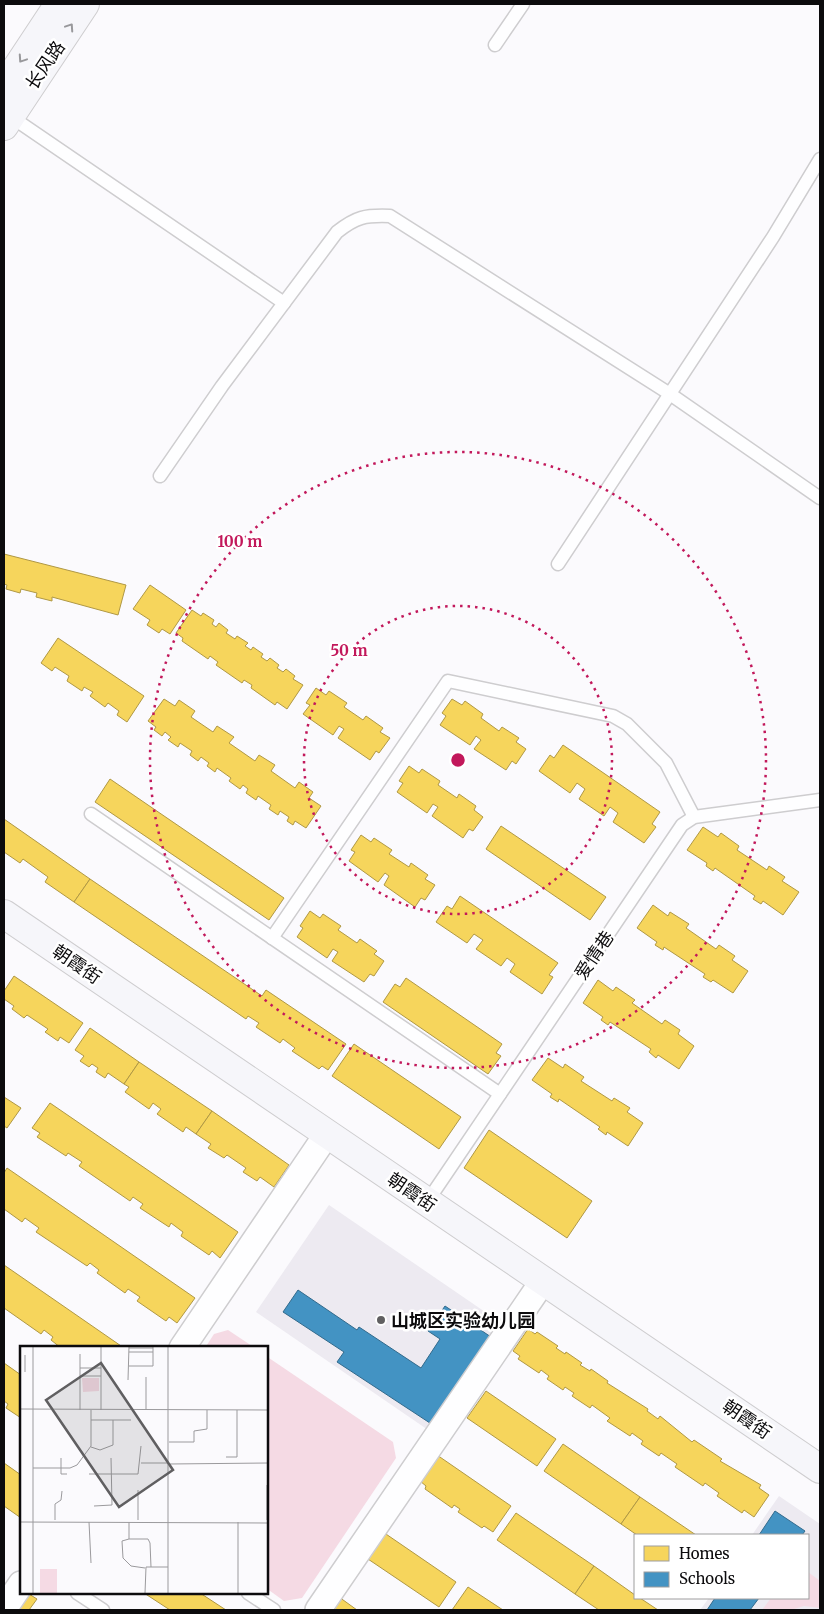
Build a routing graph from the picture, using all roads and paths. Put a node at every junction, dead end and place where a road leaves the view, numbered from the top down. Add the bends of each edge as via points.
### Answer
1 (59, 4) edge
2 (85, 4) edge
3 (523, 4) edge
4 (495, 44) dead end
5 (4, 87) edge
6 (7, 121) edge
7 (820, 159) edge
8 (284, 303) junction
9 (670, 394) junction
10 (160, 476) dead end
11 (820, 498) edge
12 (558, 564) dead end
13 (820, 800) edge
14 (91, 814) dead end
15 (694, 817) junction
16 (4, 914) edge
17 (272, 938) junction
18 (500, 1094) junction
19 (327, 1134) junction
20 (427, 1202) junction
21 (543, 1280) junction
22 (183, 1346) edge
23 (820, 1469) edge
24 (20, 1585) edge
25 (79, 1594) edge
26 (250, 1594) edge
27 (4, 1609) edge
28 (103, 1610) edge
29 (274, 1610) edge
30 (318, 1610) edge

1 -> 5 street, 长风路
6 -> 2 street, 长风路
3 - 4 lane
6 - 8 lane
7 - 9 lane
8 - 9 lane via 337,232 366,216 390,216
8 - 10 lane
9 - 11 lane
9 - 12 lane
13 - 15 lane
14 - 17 lane
15 - 17 lane via 666,764 627,724 612,716 448,681
15 - 18 lane, 爱情巷 via 682,825
16 - 19 street, 朝霞街
17 - 18 lane
18 - 20 lane, 爱情巷
19 - 20 street, 朝霞街
19 - 22 street
20 - 21 street, 朝霞街
21 - 23 street, 朝霞街
21 - 30 street
24 - 27 street
25 - 28 lane
26 - 29 lane

